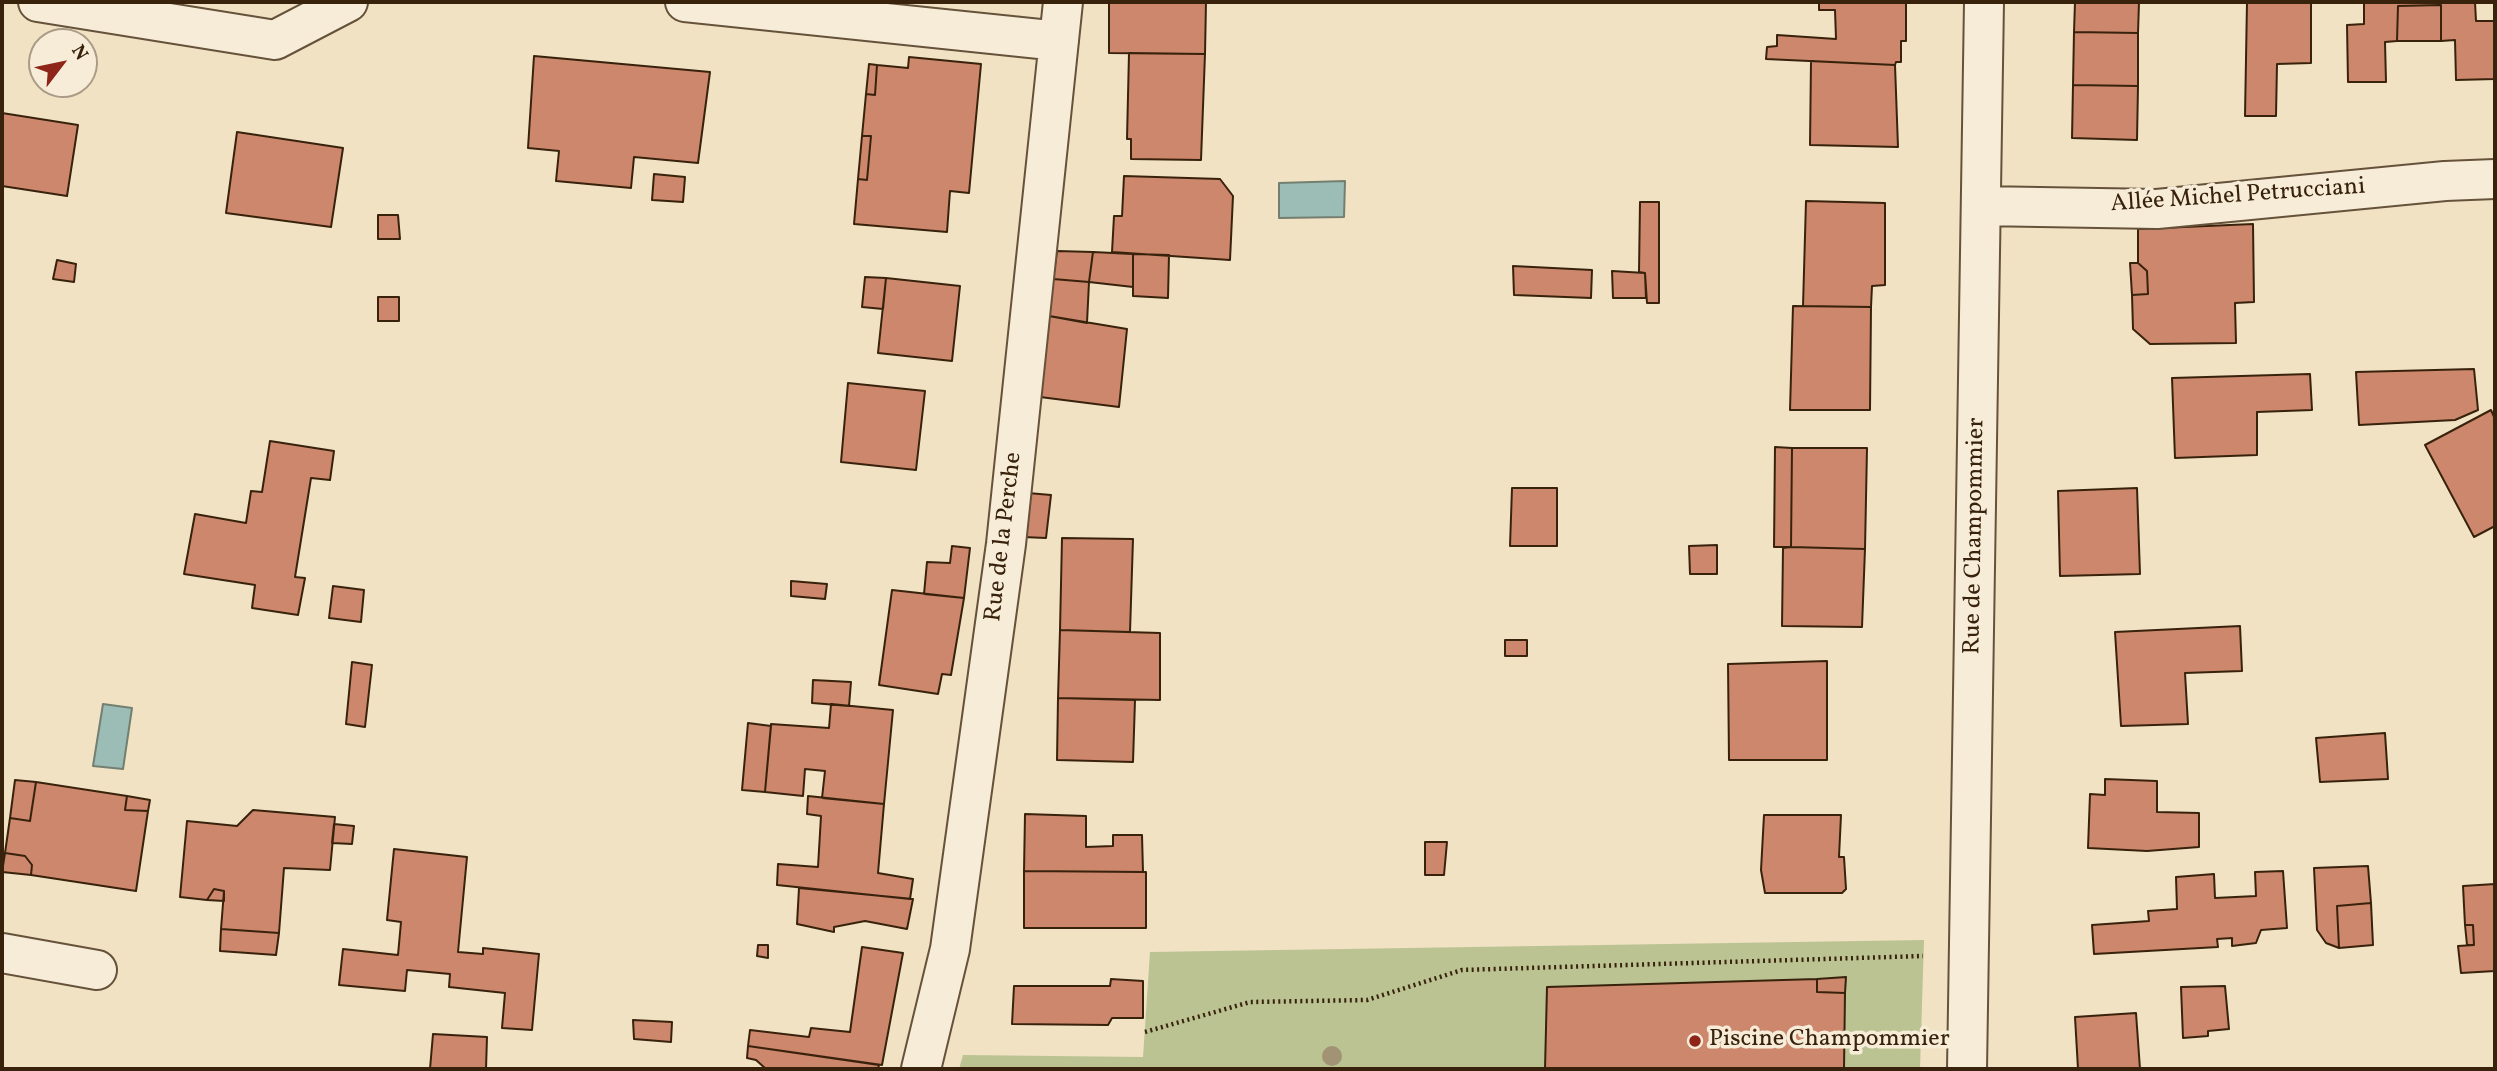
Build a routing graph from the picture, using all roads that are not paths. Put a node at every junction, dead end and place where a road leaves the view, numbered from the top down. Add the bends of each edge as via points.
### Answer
1 (38, 2) edge
2 (348, 2) edge
3 (685, 2) edge
4 (1063, 2) edge
5 (1984, 2) edge
6 (1059, 41) junction
7 (2495, 179) edge
8 (1981, 206) junction
9 (2, 953) edge
10 (97, 970) dead end
11 (921, 1069) edge
12 (1967, 1069) edge

1 - 2 street via 275,40
3 - 6 street
4 - 6 street, Rue de la Perche
5 - 8 street, Rue de Champommier
6 - 11 street, Rue de la Perche via 1006,544 950,948
7 - 8 street, Allée Michel Petrucciani via 2157,208
8 - 12 street, Rue de Champommier
9 - 10 street

